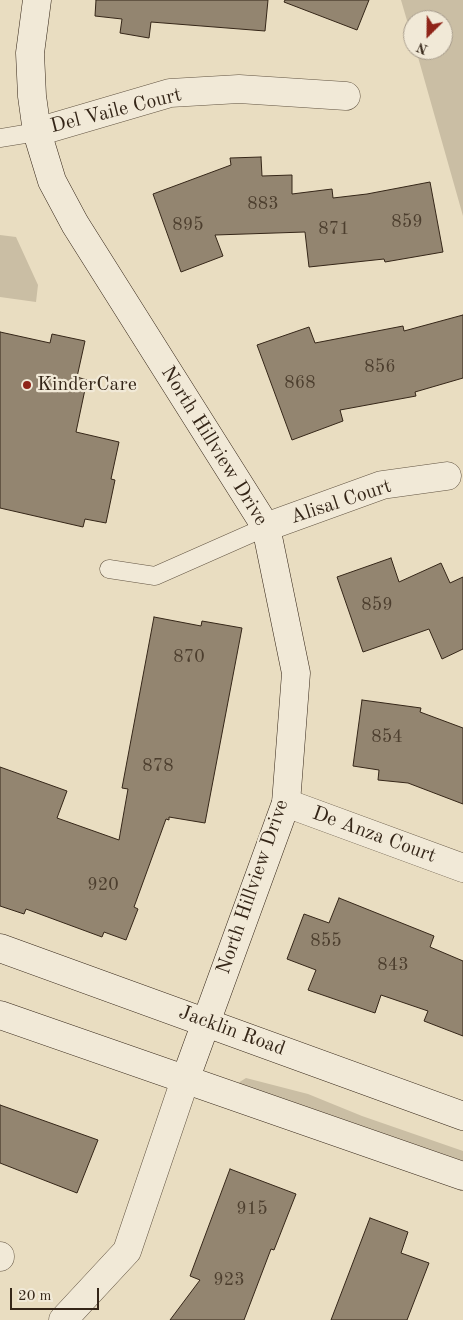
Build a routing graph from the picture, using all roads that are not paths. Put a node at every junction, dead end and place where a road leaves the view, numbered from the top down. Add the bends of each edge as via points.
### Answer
1 (37, 0) edge
2 (346, 96) dead end
3 (37, 132) junction
4 (0, 138) edge
5 (447, 476) dead end
6 (266, 527) junction
7 (109, 569) dead end
8 (286, 803) junction
9 (463, 868) edge
10 (0, 948) edge
11 (0, 1015) edge
12 (206, 1021) junction
13 (184, 1080) junction
14 (463, 1116) edge
15 (463, 1176) edge
16 (63, 1320) edge

1 - 3 street, North Hillview Drive via 30,52
2 - 3 street, Del Vaile Court via 239,89 170,93
3 - 4 lane
3 - 6 street, North Hillview Drive via 52,181 74,224
5 - 6 street, Alisal Court via 382,484
6 - 7 lane via 155,576
6 - 8 street, North Hillview Drive via 296,673
8 - 9 street, De Anza Court
8 - 12 street, North Hillview Drive
10 - 12 street, Jacklin Road
11 - 13 street
12 - 13 street, North Hillview Drive
12 - 14 street, Jacklin Road
13 - 15 street
13 - 16 street, North Hillview Drive via 127,1251

